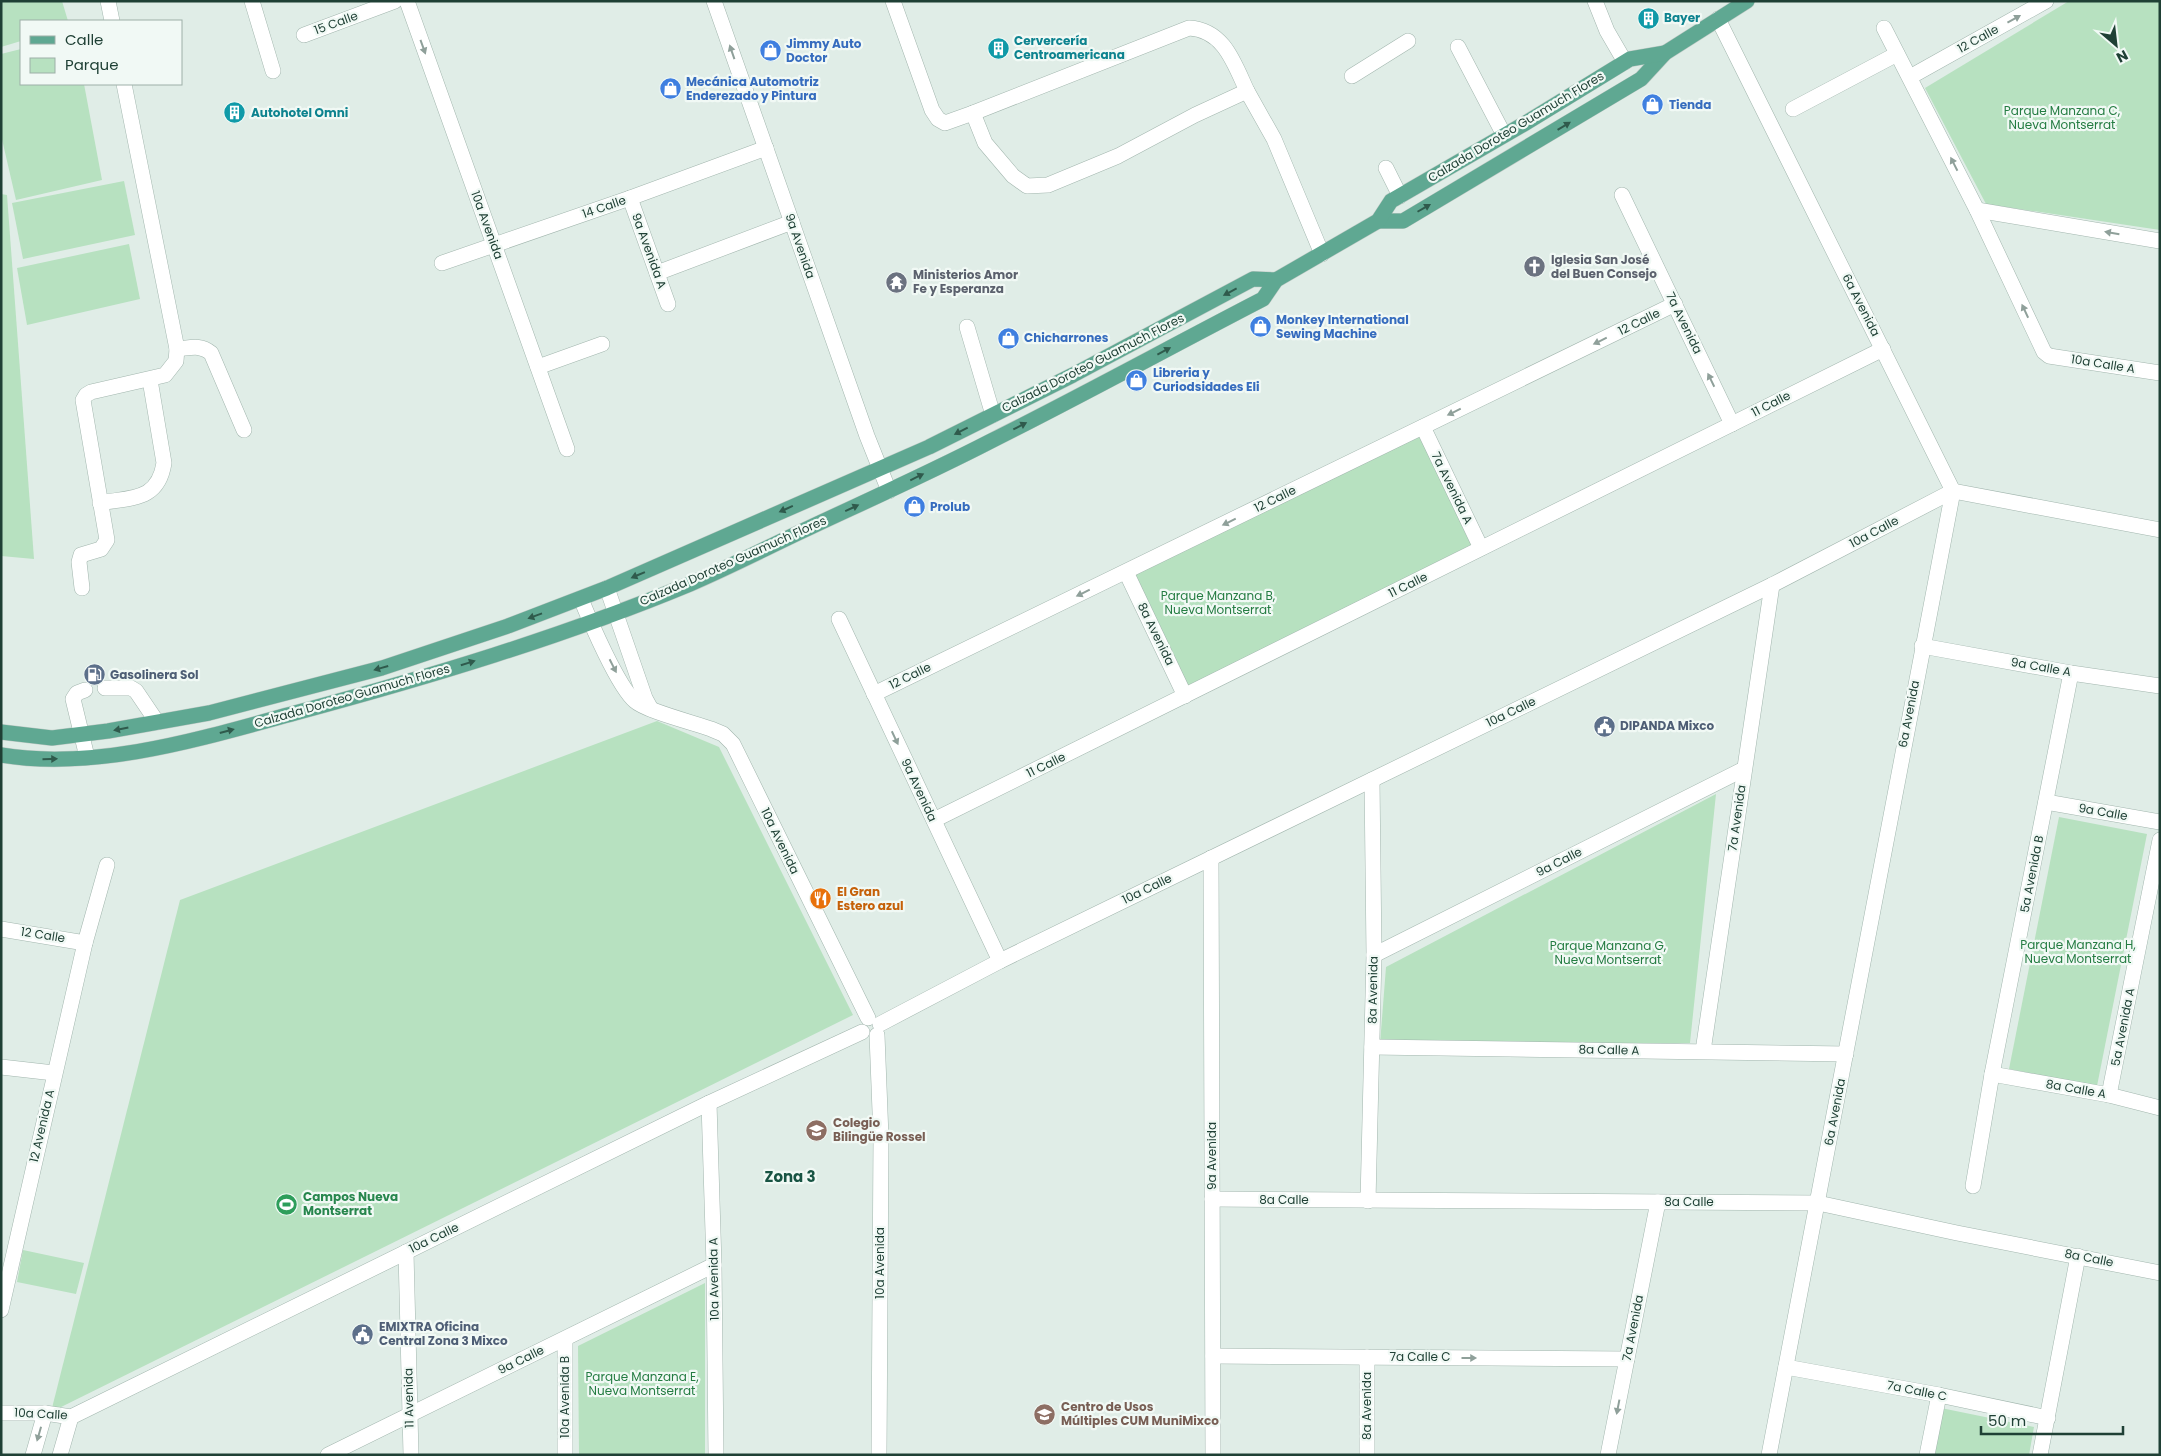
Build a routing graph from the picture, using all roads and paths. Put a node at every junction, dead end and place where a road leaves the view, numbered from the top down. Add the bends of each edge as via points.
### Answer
1 (108, 1) edge
2 (252, 1) edge
3 (395, 1) edge
4 (407, 1) edge
5 (714, 1) edge
6 (894, 1) edge
7 (1595, 1) edge
8 (1747, 1) edge
9 (2046, 1) edge
10 (1718, 19) junction
11 (112, 20) edge
12 (1884, 28) dead end
13 (304, 35) dead end
14 (1408, 41) dead end
15 (1458, 47) dead end
16 (1664, 53) junction
17 (1897, 54) junction
18 (1625, 62) junction
19 (273, 71) dead end
20 (1352, 76) dead end
21 (1910, 77) junction
22 (124, 85) edge
23 (1247, 91) junction
24 (1793, 109) dead end
25 (973, 113) junction
26 (1504, 136) junction
27 (766, 148) junction
28 (1386, 168) dead end
29 (1622, 195) dead end
30 (1400, 196) junction
31 (630, 198) junction
32 (1977, 210) junction
33 (1378, 221) junction
34 (792, 222) junction
35 (2160, 241) edge
36 (494, 246) junction
37 (1322, 254) junction
38 (442, 263) dead end
39 (657, 272) junction
40 (1276, 280) junction
41 (668, 304) dead end
42 (1675, 304) junction
43 (966, 327) dead end
44 (602, 344) dead end
45 (177, 349) junction
46 (1883, 349) junction
47 (538, 367) junction
48 (2160, 373) edge
49 (150, 380) junction
50 (992, 415) junction
51 (1732, 424) junction
52 (1423, 427) junction
53 (244, 430) dead end
54 (567, 449) dead end
55 (879, 467) junction
56 (889, 491) junction
57 (1953, 491) junction
58 (100, 502) junction
59 (2160, 530) edge
60 (1481, 548) junction
61 (1126, 572) junction
62 (1772, 585) junction
63 (82, 588) dead end
64 (607, 588) junction
65 (581, 599) junction
66 (615, 613) junction
67 (839, 619) dead end
68 (590, 623) junction
69 (1922, 646) junction
70 (2071, 673) junction
71 (2160, 686) edge
72 (105, 688) dead end
73 (85, 690) dead end
74 (874, 694) junction
75 (1185, 696) junction
76 (651, 709) junction
77 (193, 716) junction
78 (158, 722) junction
79 (1, 732) edge
80 (82, 735) junction
81 (195, 738) junction
82 (1, 754) edge
83 (87, 757) junction
84 (1744, 769) junction
85 (1372, 780) junction
86 (2046, 802) junction
87 (934, 820) junction
88 (2160, 822) edge
89 (2160, 840) edge
90 (1211, 858) junction
91 (107, 866) dead end
92 (1, 929) edge
93 (85, 943) junction
94 (1374, 955) junction
95 (1000, 961) junction
96 (871, 1029) junction
97 (1372, 1046) junction
98 (1703, 1051) junction
99 (1846, 1054) junction
100 (1, 1067) edge
101 (54, 1073) junction
102 (1992, 1074) junction
103 (2109, 1095) junction
104 (709, 1103) junction
105 (2160, 1108) edge
106 (1973, 1186) dead end
107 (1212, 1199) junction
108 (1368, 1200) junction
109 (1658, 1202) junction
110 (1818, 1203) junction
111 (406, 1252) junction
112 (2078, 1256) junction
113 (714, 1265) junction
114 (2160, 1273) edge
115 (1, 1310) edge
116 (565, 1339) junction
117 (1213, 1356) junction
118 (1367, 1357) junction
119 (1627, 1359) junction
120 (1786, 1367) junction
121 (1939, 1395) junction
122 (1, 1413) edge
123 (45, 1413) junction
124 (410, 1414) junction
125 (71, 1417) junction
126 (2048, 1418) junction
127 (33, 1455) edge
128 (60, 1455) edge
129 (328, 1455) edge
130 (411, 1455) edge
131 (565, 1455) edge
132 (716, 1455) edge
133 (879, 1455) edge
134 (1213, 1455) edge
135 (1367, 1455) edge
136 (1608, 1455) edge
137 (1769, 1455) edge
138 (1927, 1455) edge
139 (2040, 1455) edge

1 - 11 street
2 - 19 street
3 - 13 street, 15 Calle
4 -> 36 street, 10a Avenida
27 -> 5 street, 9a Avenida
6 - 25 street via 938,119 945,123
7 - 18 street
8 - 10 main road, Calzada Doroteo Guamuch Flores
21 -> 9 street, 12 Calle
10 - 16 main road, Calzada Doroteo Guamuch Flores
10 - 46 street, 6a Avenida
12 - 17 street
14 - 20 street
15 - 26 street
16 - 18 main road, Calzada Doroteo Guamuch Flores
33 -> 16 main road, Calzada Doroteo Guamuch Flores via 1403,220 1533,145 1641,80
17 - 21 street
17 - 24 street
18 - 26 main road, Calzada Doroteo Guamuch Flores
32 -> 21 street
22 - 45 street
23 - 25 street via 1228,51 1201,29 1189,28
23 - 25 street via 1118,156 1048,185 1027,186 1013,176 985,143
23 - 37 street via 1274,139
26 - 30 main road, Calzada Doroteo Guamuch Flores
27 - 31 street, 14 Calle
27 - 34 street, 9a Avenida
28 - 30 street
29 - 42 street, 7a Avenida
30 - 33 main road, Calzada Doroteo Guamuch Flores via 1391,201
31 - 36 street, 14 Calle
31 - 39 street, 9a Avenida A
35 -> 32 street
48 -> 32 street, 10a Calle A via 2046,354
33 - 37 main road, Calzada Doroteo Guamuch Flores
34 - 39 street
34 - 55 street, 9a Avenida
36 - 38 street, 14 Calle
36 - 47 street, 10a Avenida
37 - 40 main road, Calzada Doroteo Guamuch Flores
39 - 41 street, 9a Avenida A
40 -> 50 main road, Calzada Doroteo Guamuch Flores via 1253,279
56 -> 40 main road, Calzada Doroteo Guamuch Flores via 988,443 1263,299
51 -> 42 street, 7a Avenida
42 -> 52 street, 12 Calle
43 - 50 street
44 - 47 street
45 - 49 street via 176,361 165,375
45 - 53 street via 199,347 211,354
46 - 51 street, 11 Calle
46 - 57 street, 6a Avenida
47 - 54 street, 10a Avenida
49 - 58 street via 164,463 162,474 157,485 146,495
49 - 58 street via 91,392 83,400
50 -> 55 main road, Calzada Doroteo Guamuch Flores via 929,447
51 - 60 street, 11 Calle
52 - 60 street, 7a Avenida A
52 -> 61 street, 12 Calle
55 - 56 street, 9a Avenida
55 -> 64 main road, Calzada Doroteo Guamuch Flores
66 -> 56 main road, Calzada Doroteo Guamuch Flores via 692,583
57 - 59 street
57 - 62 street, 10a Calle
57 - 69 street, 6a Avenida
58 - 63 street via 106,540 101,549 81,555
60 - 75 street, 11 Calle
61 -> 74 street, 12 Calle
61 - 75 street, 8a Avenida
62 - 84 street, 7a Avenida
62 - 85 street, 10a Calle
64 - 65 main road, Calzada Doroteo Guamuch Flores
64 - 66 street
65 - 68 street, 10a Avenida
65 -> 77 main road, Calzada Doroteo Guamuch Flores via 382,668
66 - 68 main road, Calzada Doroteo Guamuch Flores
66 - 76 street
67 - 74 street, 9a Avenida
68 -> 76 street, 10a Avenida via 624,688 635,702
81 -> 68 main road, Calzada Doroteo Guamuch Flores via 387,688
69 - 70 street, 9a Calle A
69 - 99 street, 6a Avenida
70 - 71 street, 9a Calle A
70 - 86 street, 5a Avenida B
72 - 78 street via 131,688 136,691
73 - 80 street via 77,692 73,699
74 -> 87 street, 9a Avenida
75 - 87 street, 11 Calle
76 - 96 street, 10a Avenida via 711,728 733,744
77 - 78 main road, Calzada Doroteo Guamuch Flores
77 - 81 main road
78 -> 80 main road, Calzada Doroteo Guamuch Flores
79 - 80 main road, Calzada Doroteo Guamuch Flores via 52,738
80 - 83 street
81 - 83 main road, Calzada Doroteo Guamuch Flores via 125,753
82 -> 83 main road, Calzada Doroteo Guamuch Flores via 37,759
84 - 94 street, 9a Calle
84 - 98 street, 7a Avenida
85 - 90 street, 10a Calle
85 - 94 street, 8a Avenida
86 - 88 street, 9a Calle
86 - 102 street, 5a Avenida B
87 - 95 street, 9a Avenida
89 - 103 street, 5a Avenida A
90 - 95 street, 10a Calle
90 - 107 street, 9a Avenida
91 - 93 street, 12 Avenida A
92 - 93 street, 12 Calle
93 - 101 street, 12 Avenida A
94 - 97 street, 8a Avenida
95 - 96 street, 10a Calle
96 - 104 street, 10a Calle
96 - 133 street, 10a Avenida via 878,1071 881,1137
97 - 98 street, 8a Calle A
97 - 108 street, 8a Avenida
98 - 99 street, 8a Calle A
99 - 110 street, 6a Avenida
100 - 101 street
101 - 115 street, 12 Avenida A
102 - 103 street, 8a Calle A
102 - 106 street, 5a Avenida B
103 - 105 street, 8a Calle A
104 - 111 street, 10a Calle
104 - 113 street, 10a Avenida A
107 - 108 street, 8a Calle
107 - 117 street, 9a Avenida
108 - 109 street, 8a Calle
109 - 110 street, 8a Calle
109 - 119 street, 7a Avenida
110 - 112 street, 8a Calle
110 - 120 street, 6a Avenida
111 - 124 street, 11 Avenida
111 - 125 street, 10a Calle
112 - 114 street, 8a Calle
112 - 126 street
113 - 116 street, 9a Calle
113 - 132 street, 10a Avenida A
116 - 124 street, 9a Calle
116 - 131 street, 10a Avenida B
117 - 118 street, 7a Calle C
117 - 134 street, 9a Avenida
118 -> 119 street, 7a Calle C
118 - 135 street, 8a Avenida
119 -> 136 street, 7a Avenida
120 - 121 street, 7a Calle C
120 - 137 street, 6a Avenida
121 - 126 street, 7a Calle C
121 - 138 street
122 - 123 street, 10a Calle
123 - 125 street, 10a Calle
123 -> 127 street
124 - 129 street, 9a Calle
124 - 130 street, 11 Avenida
125 - 128 street
126 - 139 street

